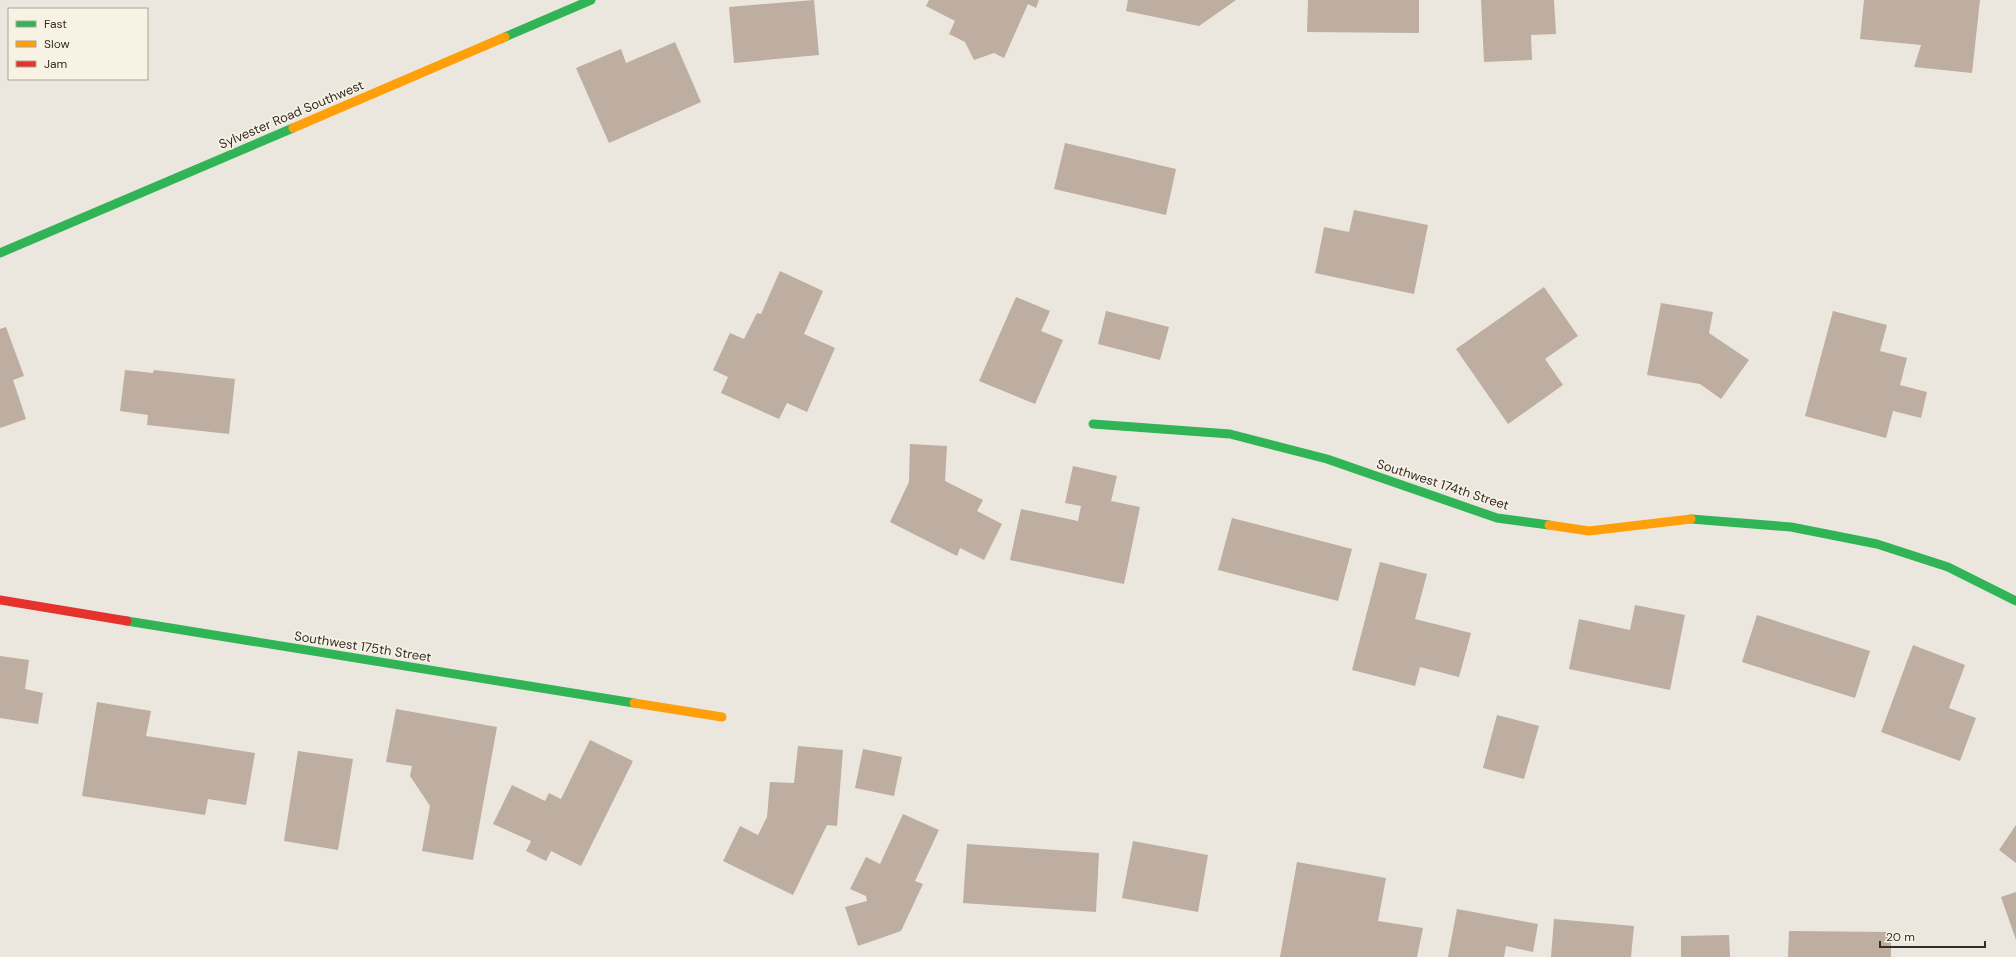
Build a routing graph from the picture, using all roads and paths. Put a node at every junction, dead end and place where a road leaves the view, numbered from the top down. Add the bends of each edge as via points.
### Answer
1 (591, 0) edge
2 (0, 252) edge
3 (1093, 424) dead end
4 (0, 600) edge
5 (2016, 601) edge
6 (722, 717) dead end

1 - 2 street, Sylvester Road Southwest
3 - 5 street, Southwest 174th Street via 1230,434 1328,459 1505,519 1589,531 1689,519 1791,527 1877,544 1948,567
4 - 6 street, Southwest 175th Street

